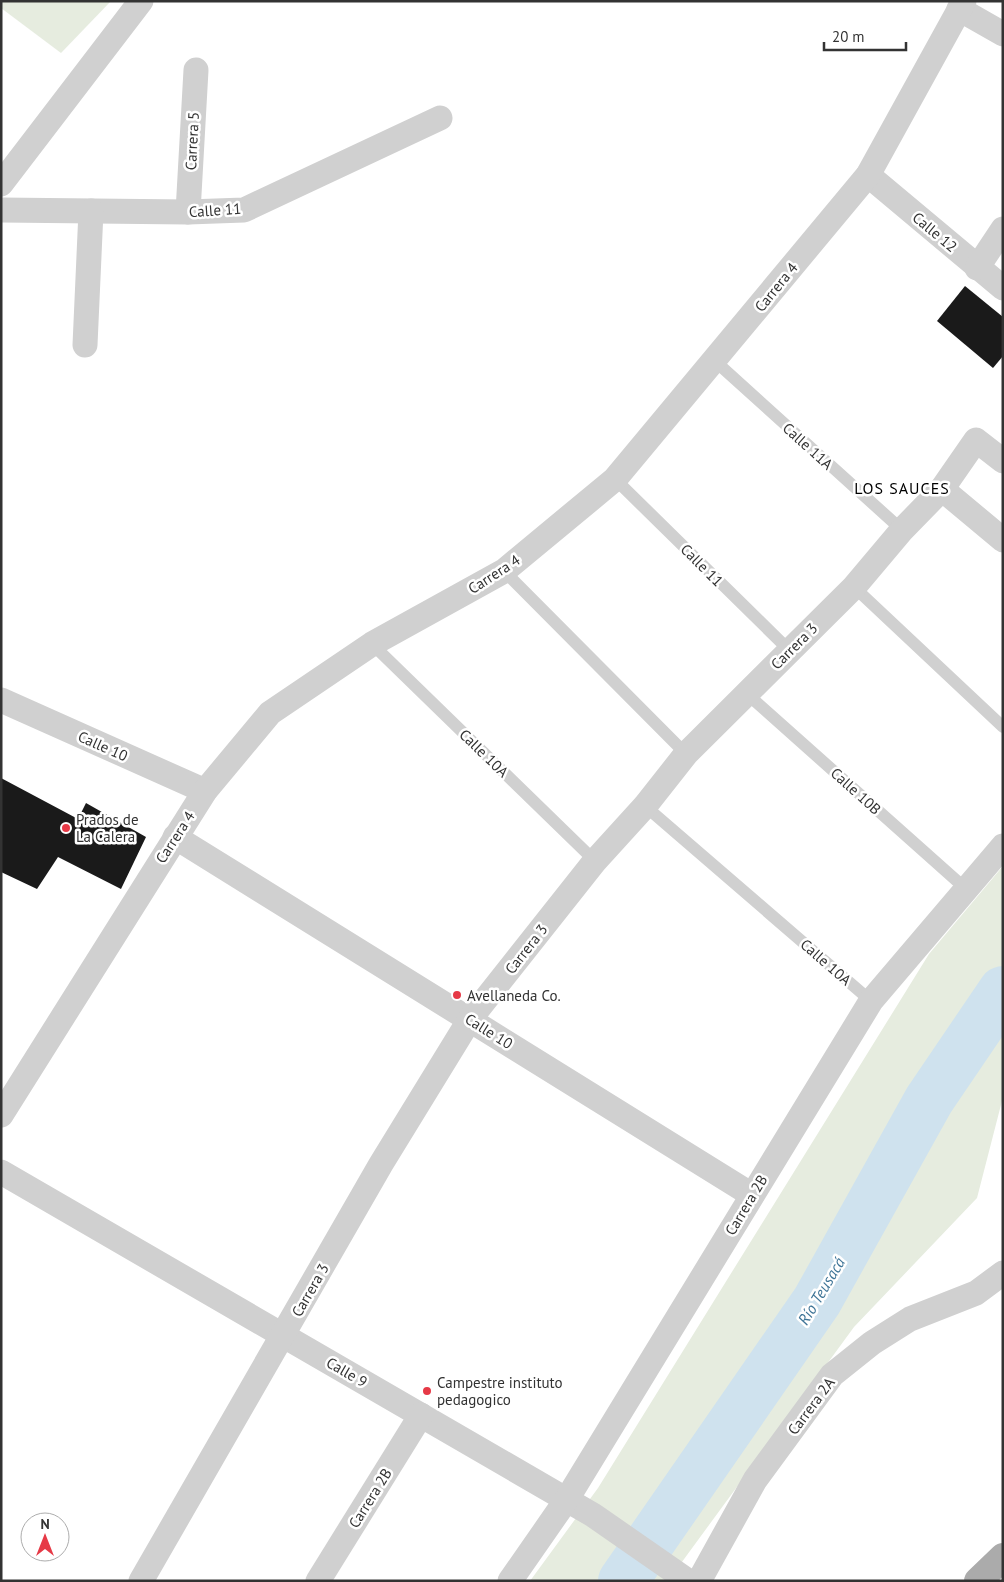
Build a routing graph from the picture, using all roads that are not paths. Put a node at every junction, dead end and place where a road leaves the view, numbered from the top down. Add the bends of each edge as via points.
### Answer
1 (141, 1) edge
2 (962, 5) edge
3 (1003, 34) edge
4 (196, 70) dead end
5 (440, 118) dead end
6 (868, 174) junction
7 (1, 184) edge
8 (1, 210) edge
9 (91, 211) junction
10 (188, 212) junction
11 (1003, 229) edge
12 (977, 268) junction
13 (1003, 288) edge
14 (85, 345) dead end
15 (715, 362) junction
16 (1003, 461) edge
17 (615, 479) junction
18 (942, 489) junction
19 (902, 530) junction
20 (1003, 540) edge
21 (504, 571) junction
22 (854, 587) junction
23 (372, 644) junction
24 (790, 650) junction
25 (746, 693) junction
26 (1, 700) edge
27 (1003, 727) edge
28 (686, 754) junction
29 (205, 791) junction
30 (645, 806) junction
31 (175, 836) junction
32 (1003, 846) edge
33 (595, 861) junction
34 (966, 889) junction
35 (871, 1001) junction
36 (470, 1019) junction
37 (1, 1115) edge
38 (1, 1172) edge
39 (752, 1195) junction
40 (1003, 1272) edge
41 (284, 1336) junction
42 (421, 1415) junction
43 (567, 1500) junction
44 (1003, 1557) edge
45 (678, 1574) edge
46 (324, 1578) edge
47 (141, 1581) edge
48 (510, 1581) edge
49 (699, 1581) edge
50 (978, 1581) edge

1 - 7 street
2 - 3 street
2 - 6 street, Carrera 4
4 - 10 street, Carrera 5
5 - 10 street, Calle 11 via 244,210
6 - 12 street, Calle 12
6 - 15 street, Carrera 4
8 - 9 street, Calle 11
9 - 10 street, Calle 11
9 - 14 street
11 - 12 street
12 - 13 street, Calle 12
15 - 17 street, Carrera 4
15 - 19 lane, Calle 11A
16 - 18 street, Carrera 3 via 976,440
17 - 21 street, Carrera 4
17 - 24 lane, Calle 11
18 - 19 street, Carrera 3
18 - 20 street
19 - 22 street, Carrera 3
21 - 23 street, Carrera 4
21 - 28 lane
22 - 24 street, Carrera 3
22 - 27 lane
23 - 29 street, Carrera 4 via 270,712
23 - 33 lane, Calle 10A
24 - 25 street, Carrera 3
25 - 28 street, Carrera 3
25 - 34 lane, Calle 10B
26 - 29 street, Calle 10
28 - 30 street, Carrera 3
29 - 31 street, Carrera 4
30 - 33 street, Carrera 3
30 - 35 lane, Calle 10A
31 - 36 street, Calle 10
31 - 37 street, Carrera 4
32 - 34 street, Carrera 2B
33 - 36 street, Carrera 3
34 - 35 street, Carrera 2B
35 - 39 street, Carrera 2B
36 - 39 street, Calle 10
36 - 41 street, Carrera 3 via 381,1164
38 - 41 street, Calle 9
39 - 43 street, Carrera 2B
40 - 49 street, Carrera 2A via 976,1293 910,1319 872,1343 832,1376 754,1480
41 - 42 street, Calle 9
41 - 47 street, Carrera 3
42 - 43 street, Calle 9
42 - 46 street, Carrera 2B
43 - 45 street, Calle 9 via 593,1514
43 - 48 street, Carrera 2B
44 - 50 main road

